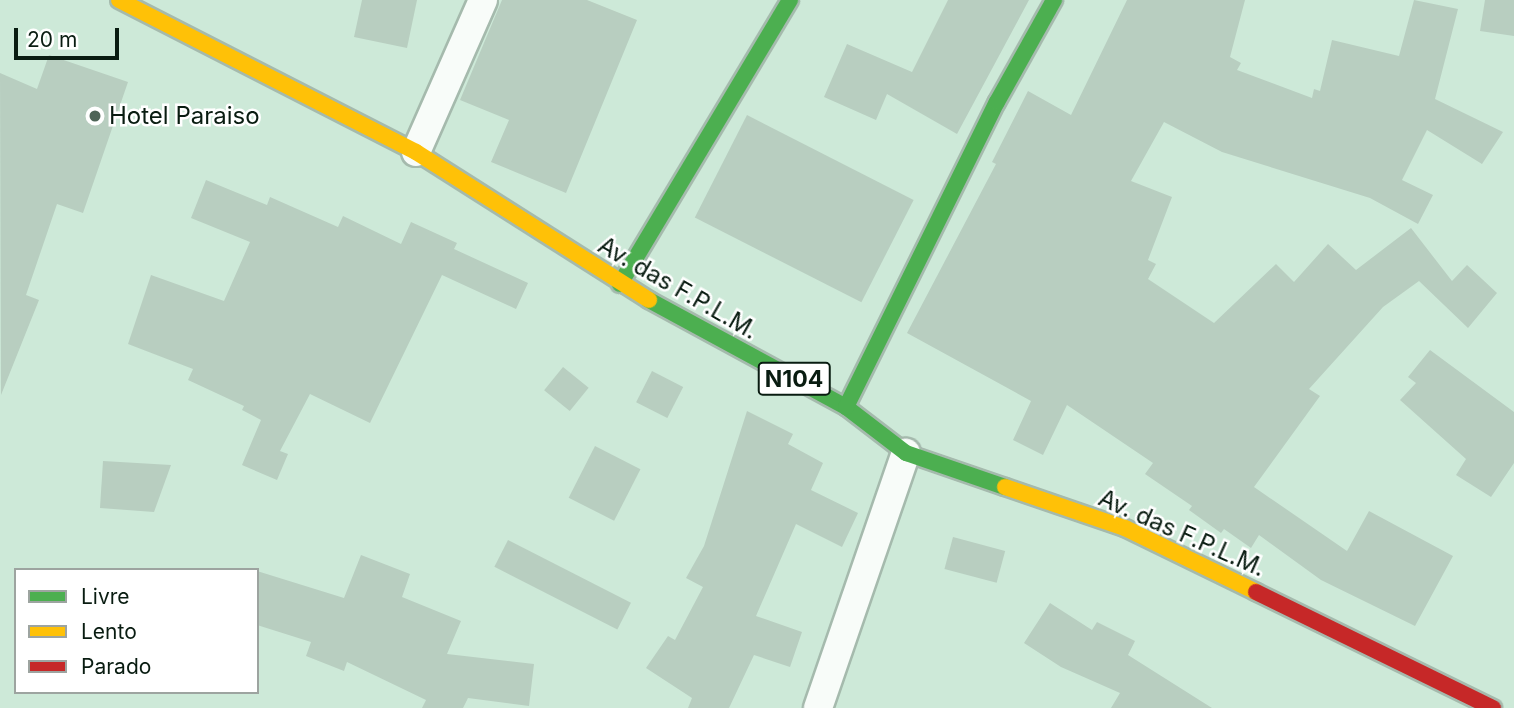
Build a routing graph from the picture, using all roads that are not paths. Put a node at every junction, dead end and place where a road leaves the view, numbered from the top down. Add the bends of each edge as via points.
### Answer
1 (120, 0) edge
2 (483, 0) edge
3 (790, 0) edge
4 (1054, 0) edge
5 (416, 152) junction
6 (620, 284) junction
7 (846, 407) junction
8 (906, 453) junction
9 (818, 708) edge
10 (1493, 708) edge

1 - 5 main road, Av. das F.P.L.M. / N104
2 - 5 street
3 - 6 main road
4 - 7 main road
5 - 6 main road, Av. das F.P.L.M. / N104
6 - 7 main road, Av. das F.P.L.M. / N104
7 - 8 main road, Av. das F.P.L.M. / N104
8 - 9 street
8 - 10 main road, Av. das F.P.L.M. / N104 via 1125,528

